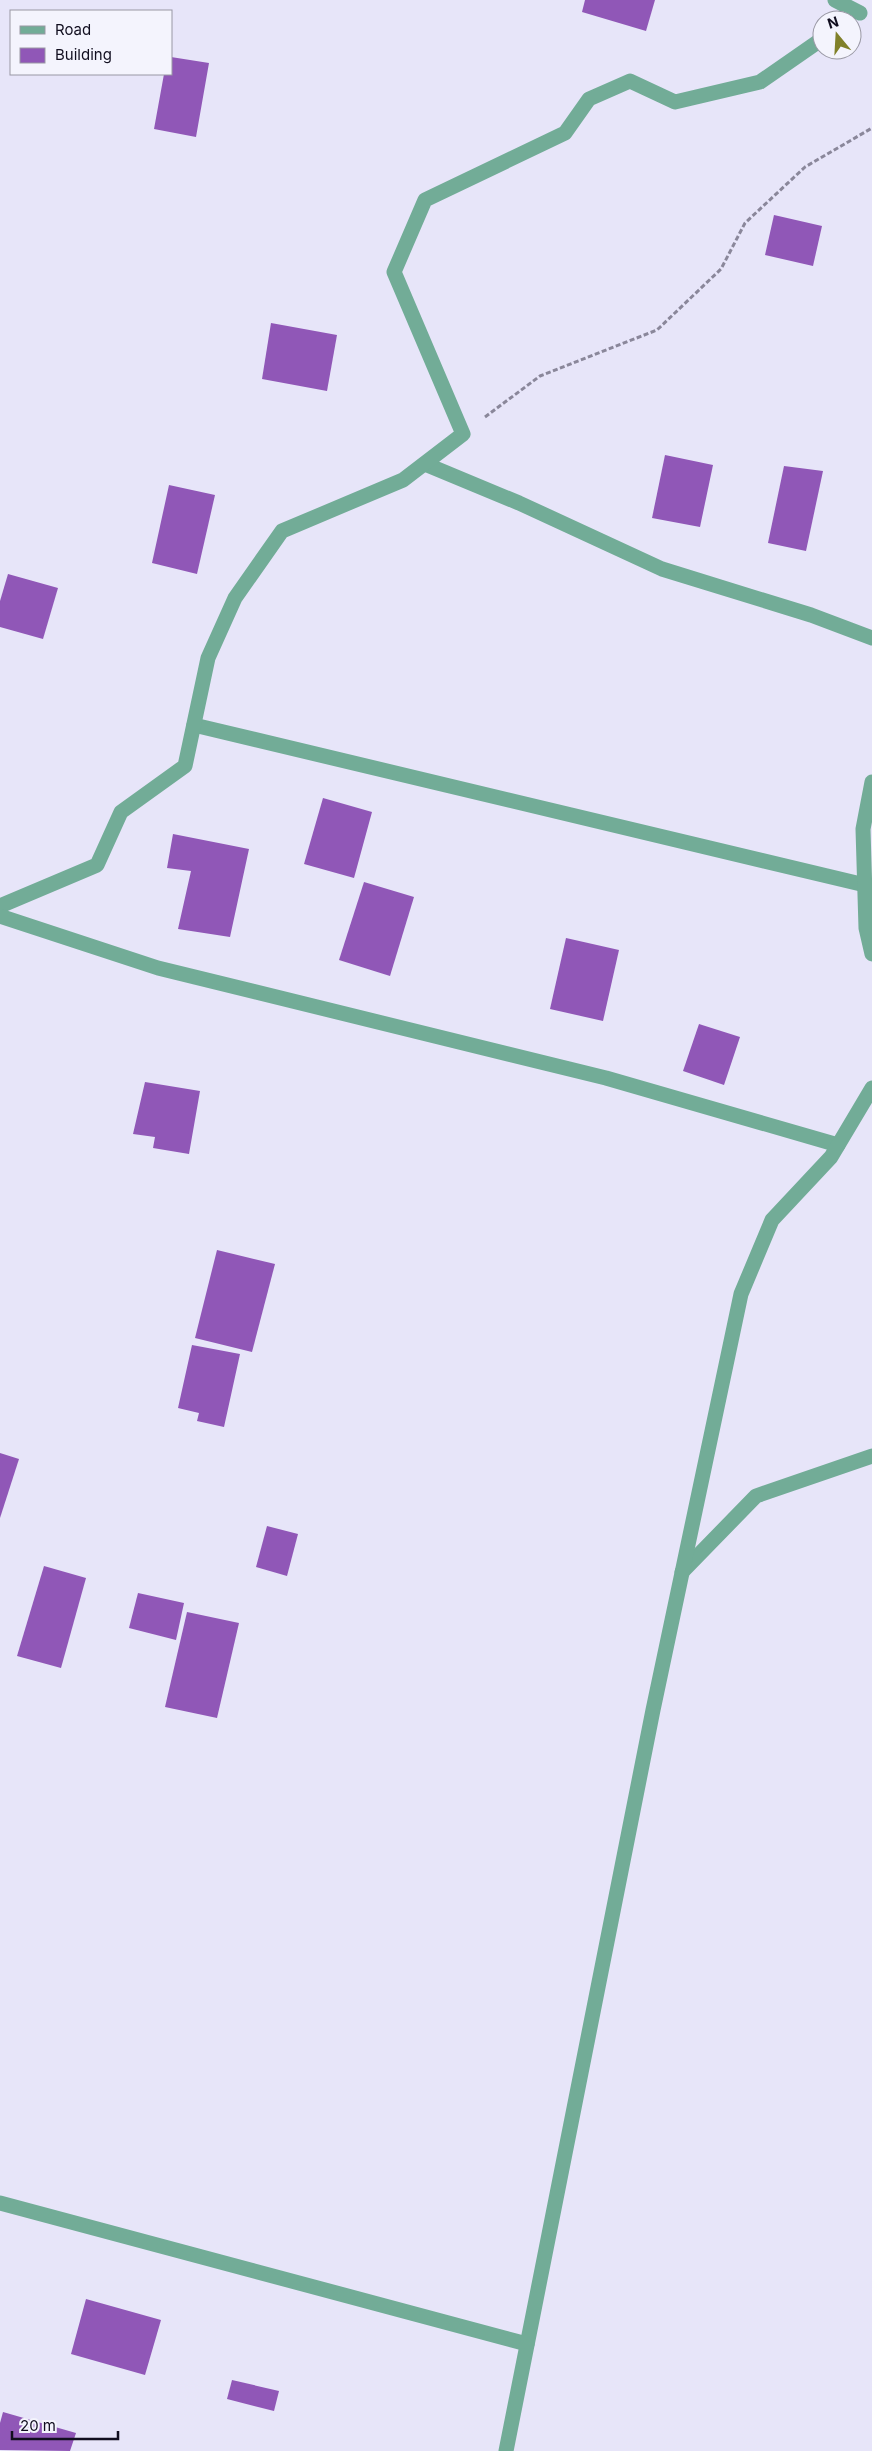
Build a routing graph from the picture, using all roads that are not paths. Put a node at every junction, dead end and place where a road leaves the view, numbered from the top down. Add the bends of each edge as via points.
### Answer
1 (835, 0) edge
2 (851, 10) edge
3 (812, 46) edge
4 (425, 464) junction
5 (872, 638) edge
6 (194, 725) junction
7 (872, 782) edge
8 (865, 885) junction
9 (0, 906) edge
10 (0, 916) edge
11 (869, 928) edge
12 (872, 954) edge
13 (872, 1088) edge
14 (838, 1145) junction
15 (872, 1456) edge
16 (682, 1572) junction
17 (0, 2202) edge
18 (527, 2344) junction
19 (506, 2451) edge

1 - 2 street
3 - 4 street via 760,82 675,102 630,81 590,99 565,133 425,200 394,272 463,434
4 - 5 street via 662,568 811,615
4 - 6 street via 403,480 282,531 235,598 208,658
6 - 8 street
6 - 9 street via 185,766 121,812 97,864
7 - 8 street via 863,829
8 - 11 street
10 - 14 street via 158,968 606,1078
11 - 12 street
13 - 14 street
14 - 16 street via 831,1157 772,1220 741,1294
15 - 16 street via 756,1496
16 - 18 street
17 - 18 street
18 - 19 street

